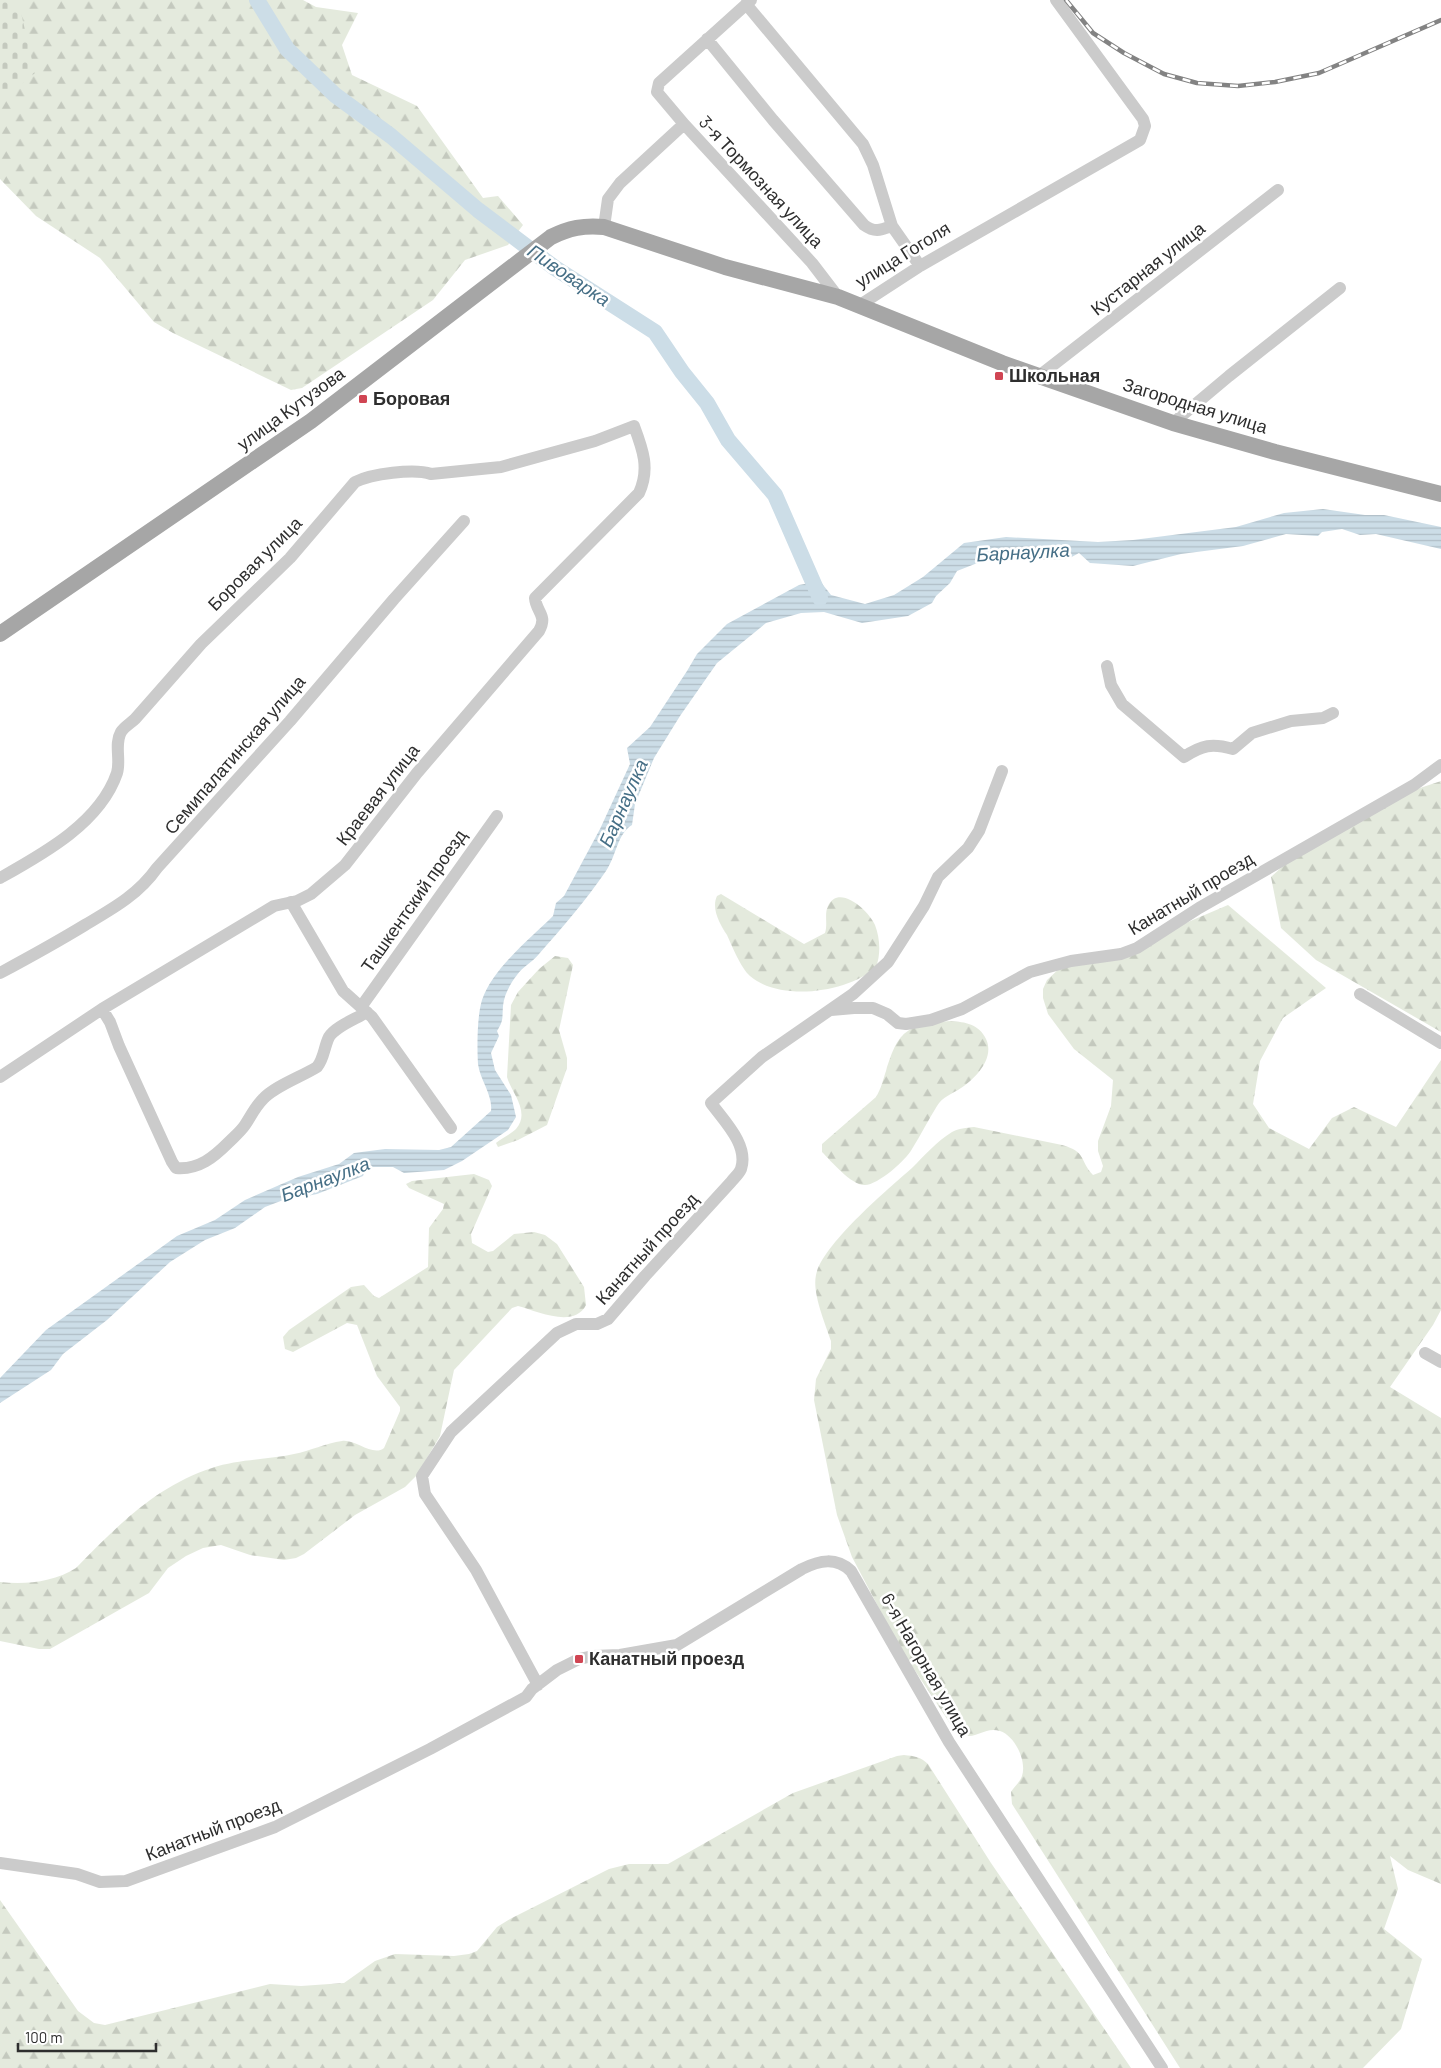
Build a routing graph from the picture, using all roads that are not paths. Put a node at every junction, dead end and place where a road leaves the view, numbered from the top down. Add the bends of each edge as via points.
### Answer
1 (1056, 0) edge
2 (748, 2) edge
3 (707, 39) junction
4 (684, 124) junction
5 (1278, 190) dead end
6 (892, 226) junction
7 (604, 227) junction
8 (920, 266) junction
9 (1340, 288) dead end
10 (838, 297) junction
11 (860, 305) junction
12 (1039, 376) junction
13 (1173, 423) junction
14 (634, 426) joint
15 (1441, 494) edge
16 (464, 521) dead end
17 (0, 634) edge
18 (1107, 666) dead end
19 (1333, 714) dead end
20 (1441, 765) edge
21 (1002, 771) dead end
22 (496, 816) dead end
23 (0, 878) edge
24 (291, 902) junction
25 (0, 973) edge
26 (1360, 994) dead end
27 (102, 1009) junction
28 (364, 1010) junction
29 (828, 1011) junction
30 (1441, 1043) edge
31 (0, 1077) edge
32 (451, 1128) dead end
33 (1425, 1353) dead end
34 (1441, 1362) edge
35 (538, 1685) junction
36 (0, 1862) edge
37 (1162, 2068) edge

1 - 8 street, улица Гоголя via 1143,119 1144,133 1133,145
2 - 3 street
2 - 6 street via 863,144
3 - 4 street, 3-я Тормозная улица via 659,83 658,92
3 - 6 street via 864,225 877,231
4 - 7 street via 620,183 608,199
4 - 10 street, 3-я Тормозная улица via 812,263
5 - 12 street, Кустарная улица
6 - 8 street
7 - 10 main road, улица Гоголя via 725,267
7 - 17 main road, улица Кутузова via 568,228 551,237 311,421
8 - 11 street, улица Гоголя
9 - 13 street
10 - 11 main road, улица Гоголя
11 - 12 main road, Загородная улица
12 - 13 main road, Загородная улица
13 - 15 main road, Загородная улица
14 - 23 street, Боровая улица via 595,441 501,467 431,474 407,472 355,482 290,558 224,620 121,732 117,774 91,815 62,841
14 - 24 street, Краевая улица via 645,463 644,480 635,498 535,598 542,616 539,631 417,772 345,865 319,889
16 - 25 street, Семипалатинская улица via 147,882 122,903
18 - 19 street via 1111,685 1122,704 1184,756 1198,747 1219,745 1233,749 1252,733 1292,721
20 - 29 street, Канатный проезд via 1414,785 1199,908 1137,948 1030,972 962,1009 931,1020 906,1024 873,1008
21 - 29 street, Канатный проезд via 979,831 968,848 938,877 917,918 888,962 853,994
22 - 28 street, Ташкентский проезд
24 - 27 street, Краевая улица via 274,906
24 - 28 street via 343,991
26 - 30 street
27 - 28 street, Ташкентский проезд via 174,1166 186,1169 217,1155 245,1125 264,1098 317,1068 328,1039
27 - 31 street, Краевая улица
28 - 32 street
29 - 35 street, Канатный проезд via 762,1056 711,1103 738,1140 743,1155 741,1170 732,1182 608,1319 597,1324 576,1324 557,1333 451,1432 422,1476 425,1494 476,1570
33 - 34 street
35 - 36 street, Канатный проезд via 526,1697 430,1749 275,1827 126,1882 100,1882 63,1871
35 - 37 street, 6-я Нагорная улица via 579,1659 677,1645 806,1567 832,1561 843,1563 860,1585 949,1742

